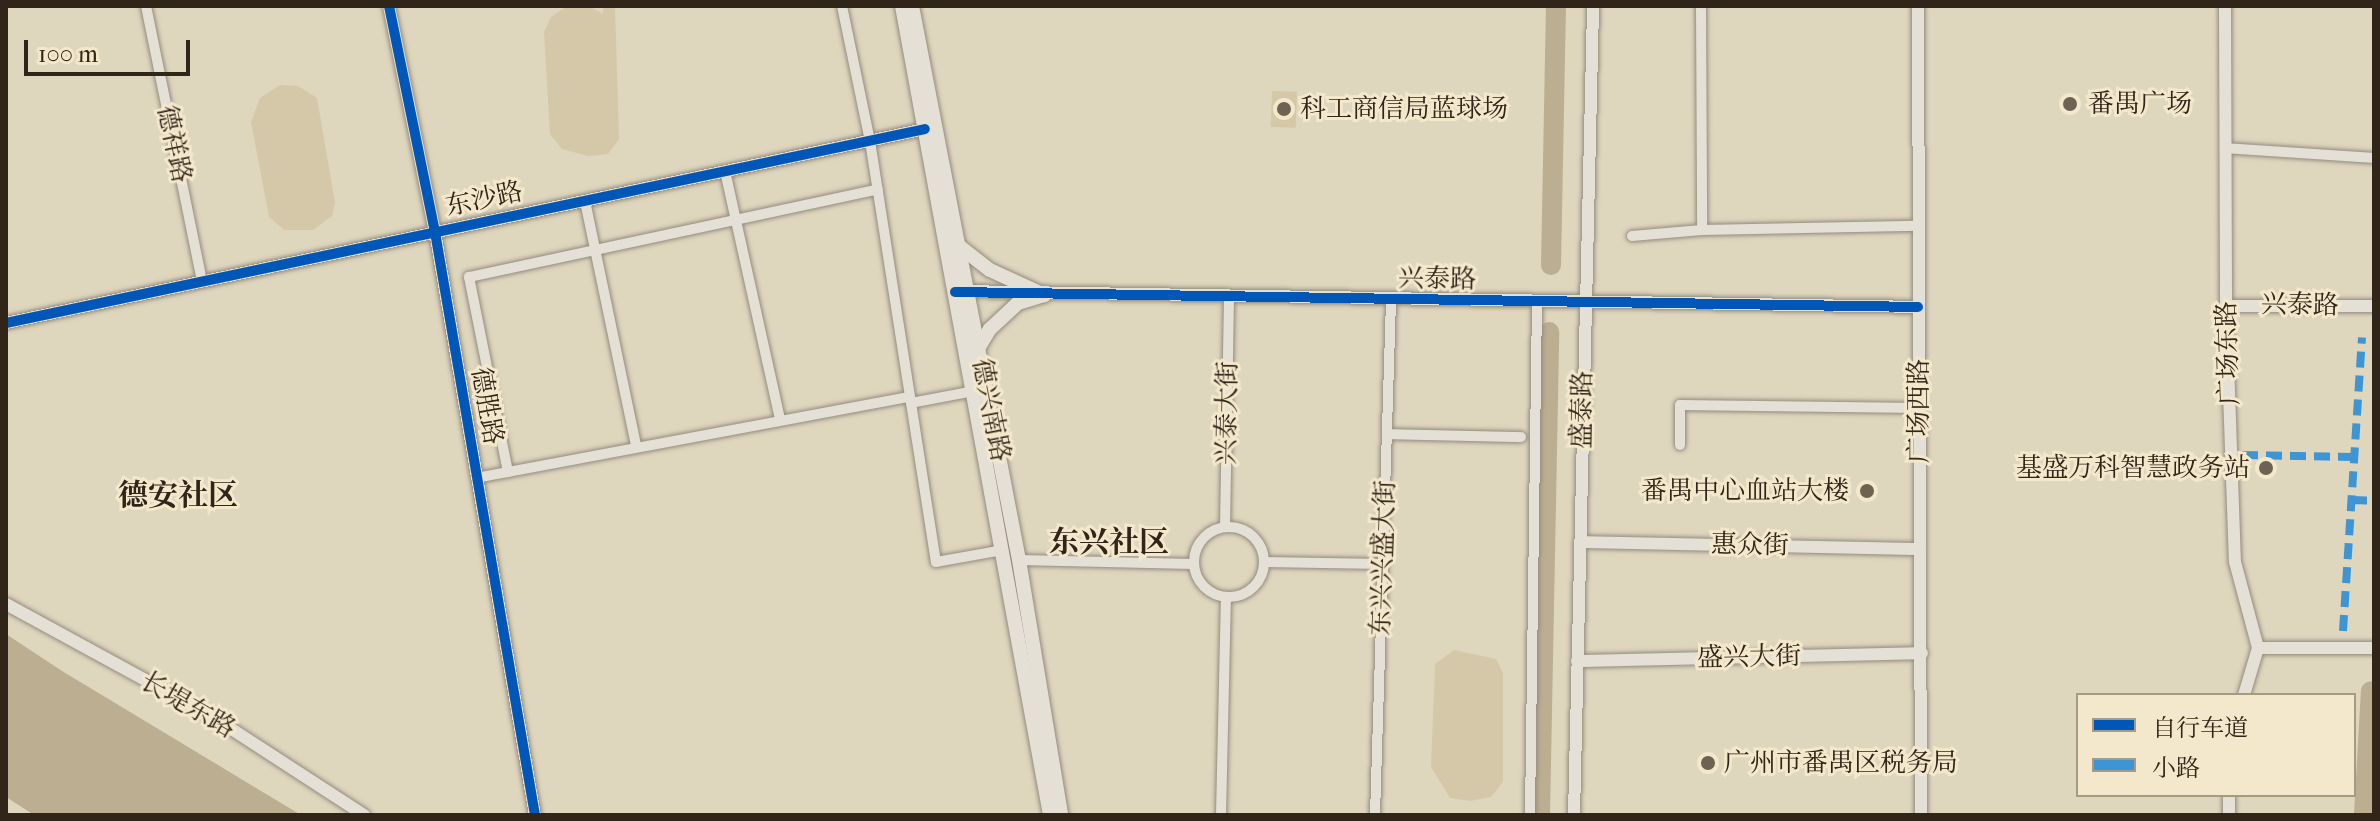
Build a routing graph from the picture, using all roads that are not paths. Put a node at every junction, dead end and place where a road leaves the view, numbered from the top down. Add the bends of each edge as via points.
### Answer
1 (146, 6) edge
2 (389, 6) edge
3 (842, 6) edge
4 (902, 6) edge
5 (912, 6) edge
6 (1593, 6) edge
7 (1701, 6) edge
8 (1918, 6) edge
9 (2224, 8) edge
10 (925, 129) junction
11 (870, 141) junction
12 (2225, 148) junction
13 (2374, 158) edge
14 (725, 171) junction
15 (878, 189) junction
16 (585, 201) junction
17 (736, 220) junction
18 (1918, 226) junction
19 (1702, 230) junction
20 (435, 232) junction
21 (1632, 236) dead end
22 (959, 246) junction
23 (595, 252) junction
24 (202, 281) junction
25 (962, 291) junction
26 (1044, 295) junction
27 (1229, 298) junction
28 (1391, 301) junction
29 (1537, 303) junction
30 (1585, 303) junction
31 (2226, 306) junction
32 (2374, 306) edge
33 (1918, 307) junction
34 (6, 323) edge
35 (979, 347) junction
36 (974, 391) junction
37 (910, 400) junction
38 (1919, 408) junction
39 (780, 419) junction
40 (1387, 434) junction
41 (1521, 437) dead end
42 (1680, 445) dead end
43 (636, 446) junction
44 (508, 472) junction
45 (476, 478) junction
46 (1225, 527) junction
47 (1580, 542) junction
48 (1920, 549) junction
49 (1003, 550) junction
50 (1019, 560) junction
51 (1264, 562) junction
52 (1193, 564) junction
53 (1383, 564) junction
54 (1226, 597) junction
55 (6, 604) edge
56 (2258, 648) junction
57 (2374, 648) edge
58 (1922, 653) junction
59 (1577, 661) junction
60 (2245, 693) edge
61 (364, 815) edge
62 (535, 815) edge
63 (1050, 815) edge
64 (1061, 815) edge
65 (1221, 815) edge
66 (1375, 815) edge
67 (1530, 815) edge
68 (1574, 815) edge
69 (1921, 815) edge

1 - 24 street, 德祥路
2 - 20 street, 德胜路
3 - 11 street
4 - 10 main road, 德兴南路
5 - 22 main road, 德兴南路
6 - 30 street, 盛泰路
7 - 19 street
8 - 18 street, 广场西路
9 - 12 street, 广场东路
10 - 11 street, 东沙路
10 - 25 main road, 德兴南路
11 - 14 street, 东沙路
11 - 15 street
12 - 13 street
12 - 31 street, 广场东路
14 - 16 street, 东沙路
14 - 17 street
15 - 17 street
15 - 37 street
16 - 20 street, 东沙路
16 - 23 street
17 - 23 street
17 - 39 street
18 - 19 street
18 - 33 street, 广场西路
19 - 21 street
20 - 24 street, 东沙路
20 - 45 street, 德胜路
22 - 25 main road, 德兴南路
22 - 26 main road via 990,270
23 - 43 street
23 - 44 street via 469,277
24 - 34 street, 东沙路
25 - 26 street, 兴泰路
25 - 35 main road, 德兴南路
25 - 36 main road, 德兴南路
26 - 27 street, 兴泰路
26 - 35 main road via 1018,303
27 - 28 street, 兴泰路
27 - 46 street, 兴泰大街
28 - 29 street, 兴泰路
28 - 40 street, 东兴兴盛大街
29 - 30 street, 兴泰路
29 - 67 street
30 - 33 street, 兴泰路
30 - 47 street, 盛泰路
31 - 32 street, 兴泰路
31 - 56 street, 广场东路 via 2235,562
33 - 38 street, 广场西路
35 - 50 main road, 德兴南路
36 - 37 street
36 - 49 main road, 德兴南路
37 - 39 street
37 - 49 street via 936,562
38 - 42 street via 1680,405
38 - 48 street, 广场西路
39 - 43 street
40 - 41 street
40 - 53 street, 东兴兴盛大街
43 - 44 street
44 - 45 street
45 - 62 street, 德胜路
46 - 51 street via 1252,536
46 - 52 street via 1198,544
47 - 48 street, 惠众街
47 - 59 street, 盛泰路
48 - 58 street, 广场西路
49 - 63 main road, 德兴南路
50 - 52 street
50 - 64 main road, 德兴南路
51 - 53 street
51 - 54 street via 1257,584
52 - 54 street via 1201,584
53 - 66 street, 东兴兴盛大街
54 - 65 street
55 - 61 street, 长堤东路 via 210,715
56 - 57 street
56 - 60 street
58 - 59 street, 盛兴大街
58 - 69 street, 广场西路
59 - 68 street, 盛泰路

